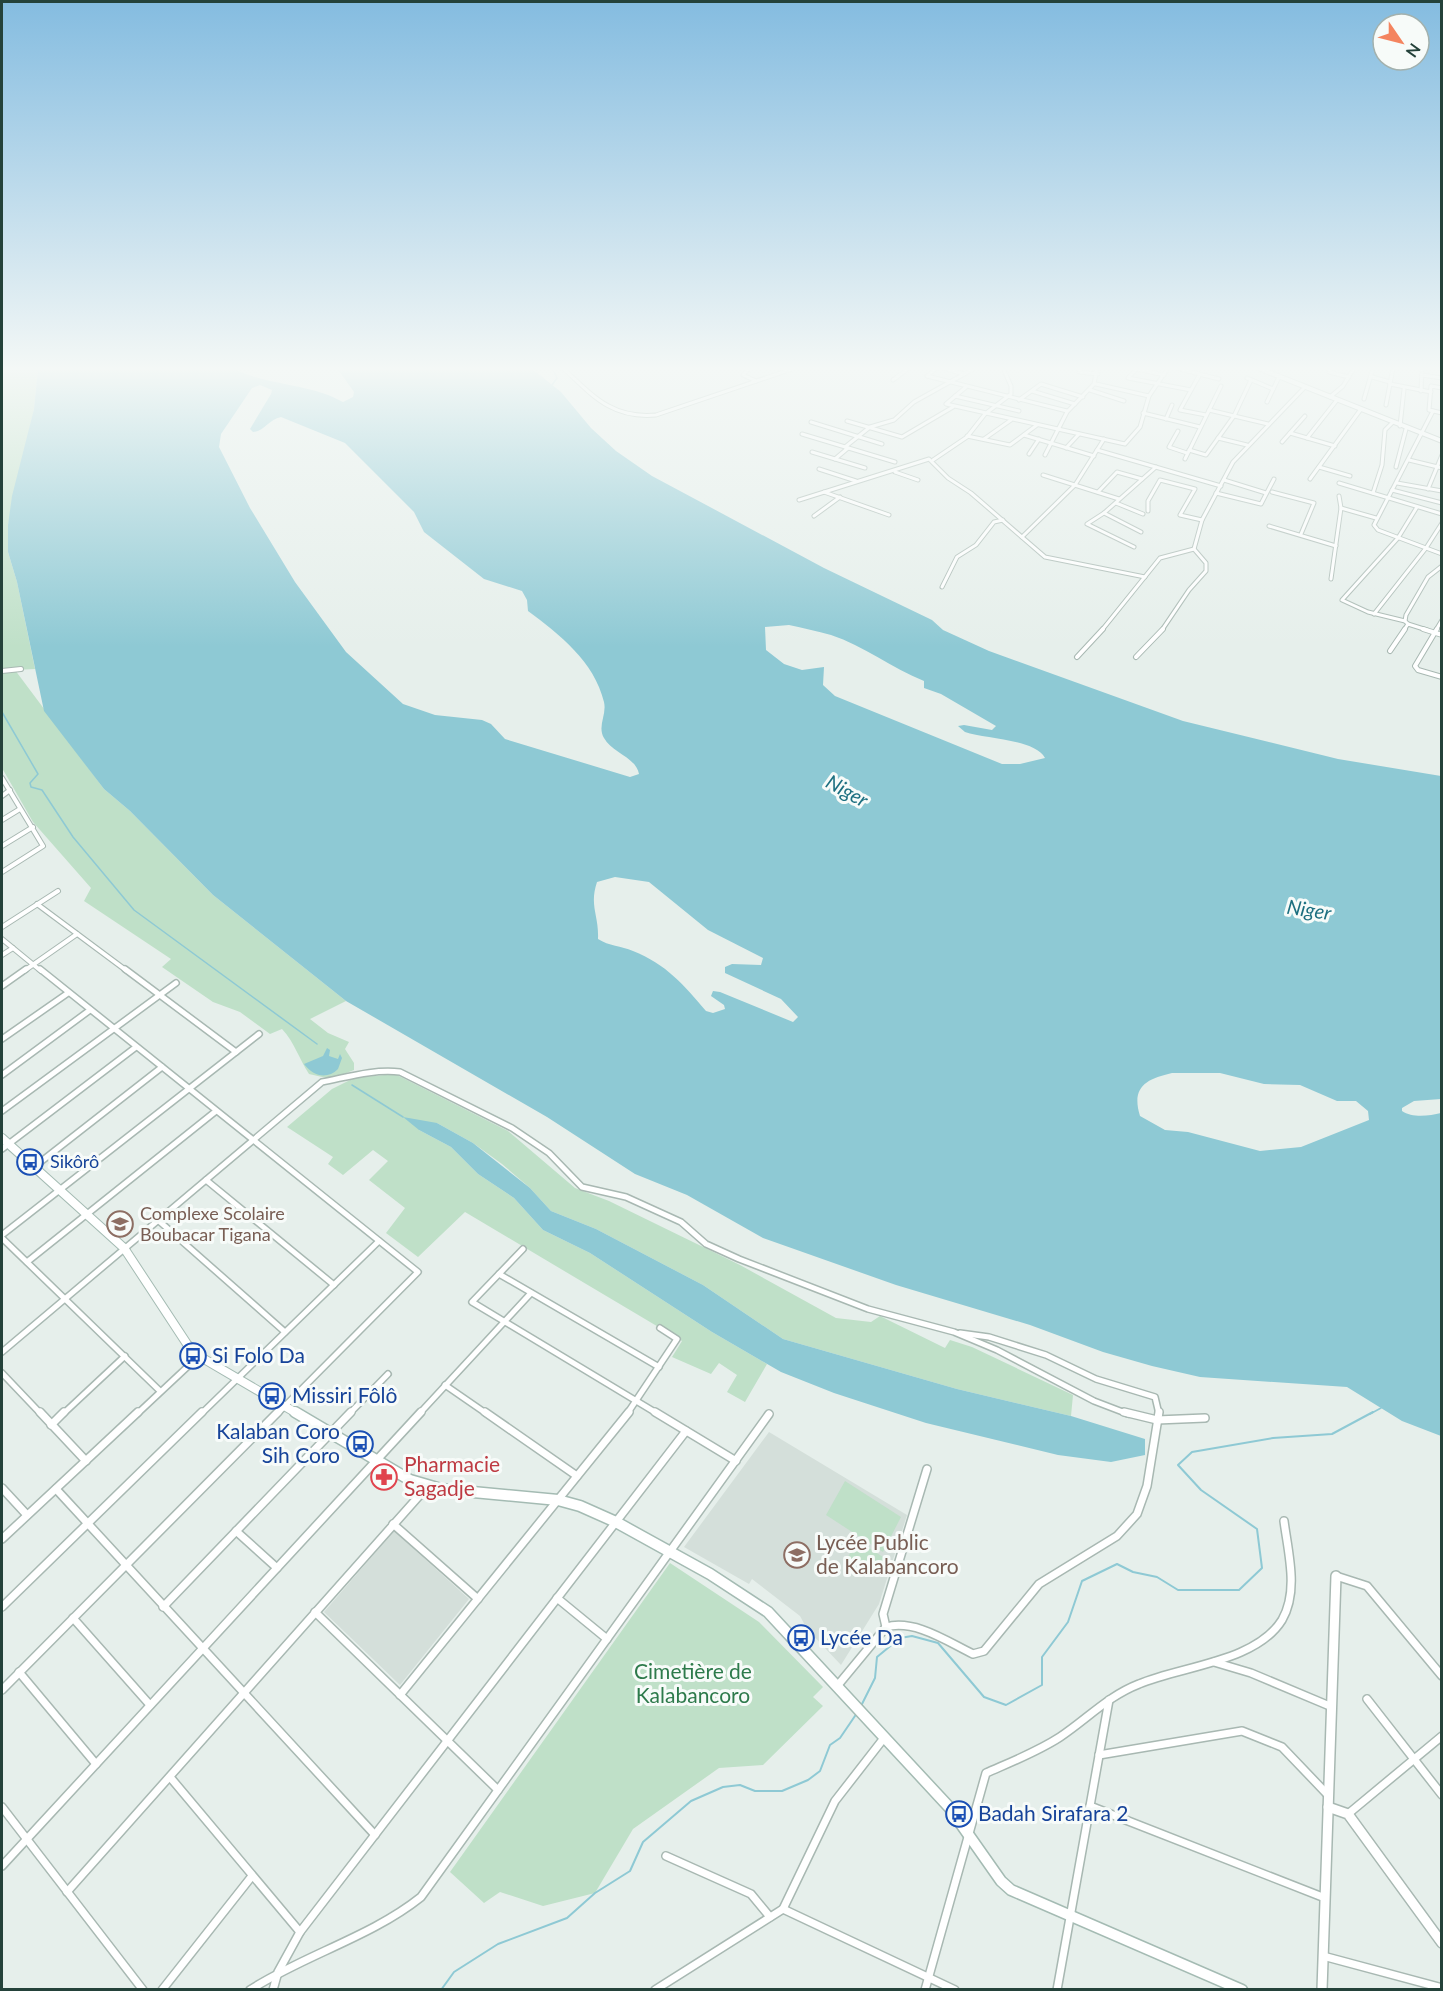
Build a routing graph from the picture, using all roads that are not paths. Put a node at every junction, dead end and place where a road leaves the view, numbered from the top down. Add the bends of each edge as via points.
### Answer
1 (841, 461) edge
2 (892, 461) edge
3 (923, 461) edge
4 (934, 461) edge
5 (1091, 461) edge
6 (1135, 461) edge
7 (1237, 461) edge
8 (1323, 461) edge
9 (1382, 461) edge
10 (1398, 461) edge
11 (1409, 461) edge
12 (1413, 461) edge
13 (1439, 461) edge
14 (895, 462) dead end
15 (1436, 466) junction
16 (1156, 467) junction
17 (1318, 467) junction
18 (1396, 467) dead end
19 (865, 468) dead end
20 (1442, 468) edge
21 (819, 469) dead end
22 (894, 471) junction
23 (1043, 475) dead end
24 (1350, 476) dead end
25 (1142, 479) junction
26 (1274, 479) dead end
27 (1310, 479) dead end
28 (918, 480) dead end
29 (1224, 480) junction
30 (856, 481) junction
31 (1339, 483) dead end
32 (1397, 483) junction
33 (1075, 485) junction
34 (1221, 486) junction
35 (1428, 489) junction
36 (1392, 490) junction
37 (1442, 491) edge
38 (824, 492) junction
39 (1098, 492) junction
40 (1272, 492) dead end
41 (1266, 493) junction
42 (1373, 493) junction
43 (1216, 494) junction
44 (1339, 496) dead end
45 (840, 497) junction
46 (1388, 498) junction
47 (1119, 499) junction
48 (800, 500) dead end
49 (1116, 503) junction
50 (1442, 503) edge
51 (1417, 507) junction
52 (1341, 508) junction
53 (1148, 511) dead end
54 (1104, 513) junction
55 (1143, 514) dead end
56 (1442, 514) edge
57 (889, 515) dead end
58 (814, 516) dead end
59 (1376, 519) junction
60 (1003, 520) junction
61 (1202, 520) junction
62 (1442, 523) edge
63 (1269, 526) dead end
64 (1141, 532) dead end
65 (1301, 534) junction
66 (1022, 537) junction
67 (1398, 538) junction
68 (1336, 546) junction
69 (1134, 547) dead end
70 (1426, 548) junction
71 (1194, 549) junction
72 (1442, 554) edge
73 (1442, 566) edge
74 (1145, 577) junction
75 (1331, 579) dead end
76 (942, 587) dead end
77 (1374, 614) junction
78 (1442, 620) edge
79 (1406, 623) junction
80 (1434, 632) junction
81 (1442, 635) edge
82 (1390, 651) dead end
83 (1077, 657) dead end
84 (1136, 657) dead end
85 (21, 669) dead end
86 (2, 671) edge
87 (1442, 676) edge
88 (2, 778) edge
89 (10, 790) junction
90 (2, 796) edge
91 (20, 808) junction
92 (2, 820) edge
93 (33, 827) junction
94 (2, 846) edge
95 (2, 872) edge
96 (57, 891) dead end
97 (37, 904) junction
98 (2, 927) edge
99 (77, 934) junction
100 (2, 939) edge
101 (13, 948) junction
102 (2, 955) edge
103 (33, 964) junction
104 (176, 983) dead end
105 (2, 986) edge
106 (68, 993) junction
107 (160, 995) junction
108 (90, 1010) junction
109 (114, 1029) junction
110 (259, 1034) dead end
111 (2, 1039) edge
112 (136, 1047) junction
113 (236, 1052) junction
114 (162, 1067) junction
115 (2, 1075) edge
116 (189, 1089) junction
117 (2, 1111) edge
118 (216, 1111) junction
119 (253, 1140) junction
120 (4, 1144) edge
121 (34, 1167) junction
122 (206, 1180) junction
123 (60, 1190) junction
124 (87, 1214) junction
125 (158, 1220) junction
126 (2, 1236) edge
127 (380, 1241) junction
128 (124, 1248) junction
129 (523, 1249) dead end
130 (27, 1262) junction
131 (499, 1274) junction
132 (334, 1285) junction
133 (531, 1293) junction
134 (64, 1299) junction
135 (504, 1321) junction
136 (660, 1328) dead end
137 (285, 1332) junction
138 (954, 1332) junction
139 (2, 1352) edge
140 (124, 1356) junction
141 (199, 1356) junction
142 (659, 1367) junction
143 (2, 1373) edge
144 (388, 1374) dead end
145 (237, 1379) junction
146 (445, 1385) junction
147 (160, 1391) junction
148 (638, 1401) junction
149 (285, 1406) junction
150 (769, 1414) dead end
151 (1205, 1418) dead end
152 (1157, 1420) junction
153 (51, 1425) junction
154 (686, 1431) junction
155 (332, 1432) junction
156 (377, 1460) junction
157 (86, 1461) junction
158 (736, 1461) junction
159 (927, 1469) dead end
160 (577, 1476) junction
161 (426, 1487) junction
162 (2, 1488) edge
163 (56, 1489) junction
164 (558, 1500) junction
165 (27, 1515) junction
166 (1284, 1521) dead end
167 (616, 1522) junction
168 (87, 1524) junction
169 (393, 1524) junction
170 (236, 1531) junction
171 (2, 1539) edge
172 (669, 1552) junction
173 (126, 1566) junction
174 (277, 1568) junction
175 (1336, 1576) joint
176 (557, 1598) junction
177 (478, 1599) junction
178 (163, 1606) junction
179 (2, 1607) edge
180 (315, 1612) junction
181 (73, 1618) junction
182 (886, 1627) junction
183 (607, 1639) junction
184 (202, 1649) junction
185 (1214, 1662) junction
186 (19, 1672) junction
187 (1442, 1676) edge
188 (838, 1685) junction
189 (2, 1690) edge
190 (243, 1694) junction
191 (400, 1695) junction
192 (1367, 1699) dead end
193 (1110, 1700) junction
194 (150, 1705) junction
195 (1332, 1707) junction
196 (1442, 1736) edge
197 (884, 1738) junction
198 (447, 1741) junction
199 (1100, 1755) junction
200 (1414, 1759) junction
201 (96, 1764) junction
202 (170, 1777) junction
203 (498, 1790) junction
204 (1442, 1795) edge
205 (1328, 1796) junction
206 (1090, 1806) junction
207 (2, 1807) edge
208 (1328, 1807) junction
209 (1348, 1814) junction
210 (968, 1834) junction
211 (375, 1835) junction
212 (26, 1839) junction
213 (666, 1856) dead end
214 (2, 1866) edge
215 (252, 1876) junction
216 (67, 1892) junction
217 (1325, 1898) junction
218 (783, 1909) junction
219 (770, 1917) junction
220 (1070, 1917) junction
221 (300, 1932) junction
222 (1442, 1943) edge
223 (1323, 1956) junction
224 (278, 1972) junction
225 (928, 1977) junction
226 (1442, 1988) edge
227 (143, 1989) edge
228 (162, 1989) edge
229 (250, 1989) edge
230 (273, 1989) edge
231 (655, 1989) edge
232 (925, 1989) edge
233 (955, 1989) edge
234 (1057, 1989) edge
235 (1242, 1989) edge
236 (1322, 1989) edge

1 - 19 street
2 - 14 street
3 - 22 street
4 - 60 street via 948,478
5 - 33 street
6 - 16 street
7 - 29 street
8 - 17 street
9 - 42 street
10 - 18 street
11 - 32 street
12 - 15 street
13 - 15 street
15 - 20 street
15 - 35 street
16 - 25 street
16 - 34 street
17 - 24 street
17 - 27 street
21 - 30 street
22 - 28 street
22 - 30 street
23 - 33 street
25 - 39 street via 1118,472
25 - 47 street
26 - 41 street
29 - 34 street
29 - 41 street
30 - 38 street
31 - 42 street
32 - 35 street
32 - 36 street
33 - 39 street
33 - 66 street
34 - 43 street
35 - 37 street
36 - 46 street
36 - 50 street
38 - 45 street
38 - 48 street
39 - 47 street
40 - 65 street via 1314,503
41 - 43 street via 1261,504
42 - 46 street
43 - 61 street
44 - 52 street
45 - 57 street
45 - 58 street
46 - 51 street
46 - 59 street
47 - 49 street
49 - 54 street
49 - 55 street
51 - 56 street
51 - 67 street
52 - 59 street
52 - 68 street
53 - 61 street via 1148,501 1160,480 1195,489 1180,515
54 - 64 street
54 - 69 street via 1087,524
59 - 67 street via 1375,528
60 - 66 street
60 - 76 street via 994,522 975,545 957,557
61 - 71 street
62 - 70 street
63 - 65 street
65 - 68 street
66 - 74 street via 1045,557
67 - 70 street
67 - 77 street via 1342,600
68 - 75 street
70 - 72 street
70 - 77 street
71 - 74 street via 1160,558
71 - 84 street via 1206,564 1206,571 1167,625
73 - 79 street via 1428,577 1406,615
74 - 83 street
77 - 79 street
78 - 80 street
79 - 80 street
79 - 82 street
80 - 81 street
80 - 87 street via 1415,668
85 - 86 street
88 - 89 street
89 - 90 street
89 - 91 street
91 - 92 street
91 - 93 street
93 - 94 street
93 - 95 street via 43,846
96 - 97 street
97 - 98 street
97 - 99 street
99 - 103 street
99 - 107 street
100 - 101 street
101 - 102 street
101 - 103 street
103 - 105 street
103 - 106 street
104 - 107 street
106 - 108 street
106 - 111 street
107 - 109 street
107 - 113 street
108 - 109 street
108 - 115 street
109 - 112 street
109 - 117 street
110 - 113 street
112 - 114 street
112 - 120 street
113 - 116 street
114 - 116 street
114 - 121 street
116 - 118 street
116 - 123 street
118 - 119 street
118 - 124 street
119 - 122 street
119 - 127 street
119 - 138 street via 322,1082 368,1071 400,1072 512,1128 549,1153 582,1187 626,1197 681,1222 706,1244 739,1259 868,1309
120 - 121 main road
121 - 123 main road
122 - 125 street
122 - 132 street
123 - 124 main road
123 - 126 street
124 - 128 main road
124 - 130 street
125 - 128 street
125 - 137 street
126 - 130 street
127 - 132 street
127 - 149 street via 418,1272
128 - 134 street
128 - 141 main road via 187,1344
129 - 131 street
130 - 134 street
131 - 133 street
131 - 135 street via 472,1302
132 - 137 street
133 - 135 street
133 - 142 street
134 - 139 street
134 - 140 street
135 - 146 street
135 - 148 street
136 - 142 street via 677,1339
137 - 145 street
138 - 152 street via 1094,1401 1133,1416
138 - 152 street via 989,1337 1046,1355 1113,1385 1151,1394 1158,1401
140 - 147 street
140 - 153 street
141 - 145 main road
141 - 147 street
142 - 148 street
143 - 153 street
144 - 155 street
145 - 149 main road
145 - 168 street
146 - 156 street
146 - 160 street
147 - 157 street
148 - 154 street
148 - 160 street
149 - 155 main road
149 - 173 street
150 - 158 street
151 - 152 street
152 - 182 street via 1147,1493 1136,1516 1107,1544 1040,1584 984,1651 973,1654 907,1624
153 - 157 street
154 - 158 street
154 - 167 street
155 - 156 main road
155 - 170 street
156 - 161 main road
156 - 174 street
157 - 163 street
158 - 172 street
159 - 182 street via 883,1614
160 - 164 street
161 - 164 main road
161 - 169 street
162 - 165 street
163 - 165 street
163 - 168 street
164 - 167 main road
164 - 177 street
165 - 171 street
166 - 185 street via 1290,1600 1282,1619 1237,1654
167 - 172 main road
167 - 176 street
168 - 173 street
168 - 179 street
169 - 177 street
169 - 180 street
170 - 174 street
170 - 178 street
172 - 183 street
172 - 188 main road via 768,1612
173 - 178 street
173 - 181 street
174 - 184 street
175 - 187 street via 1367,1586
175 - 195 street
176 - 183 street
176 - 198 street
177 - 191 street
178 - 184 street
180 - 190 street
180 - 191 street
181 - 186 street
181 - 194 street
182 - 188 street
183 - 203 street
184 - 190 street
184 - 194 street
185 - 193 street via 1122,1690
185 - 195 street
186 - 189 street
186 - 201 street
188 - 197 main road
190 - 202 street
190 - 211 street
191 - 198 street
192 - 200 street
193 - 199 street
193 - 210 street via 1052,1742 986,1773
194 - 201 street
195 - 205 street
196 - 200 street
197 - 210 main road via 949,1806
197 - 218 street via 835,1800
198 - 203 street
198 - 211 street
199 - 205 street via 1242,1731 1282,1748
199 - 206 street
200 - 204 street
200 - 209 street
201 - 212 street
202 - 215 street
202 - 216 street
203 - 224 street via 411,1908
205 - 208 street
206 - 217 street
206 - 220 street
207 - 212 street
208 - 209 street
208 - 217 street
209 - 222 street
210 - 220 main road via 1011,1890
210 - 225 street
211 - 221 street
212 - 214 street
212 - 216 street
213 - 219 street via 751,1894
215 - 221 street
215 - 228 street
216 - 227 street
217 - 223 street
218 - 219 street
218 - 225 street
219 - 231 street
220 - 234 street
220 - 235 main road
221 - 224 street
223 - 226 street
223 - 236 street
224 - 229 street
224 - 230 street
225 - 232 street
225 - 233 street

